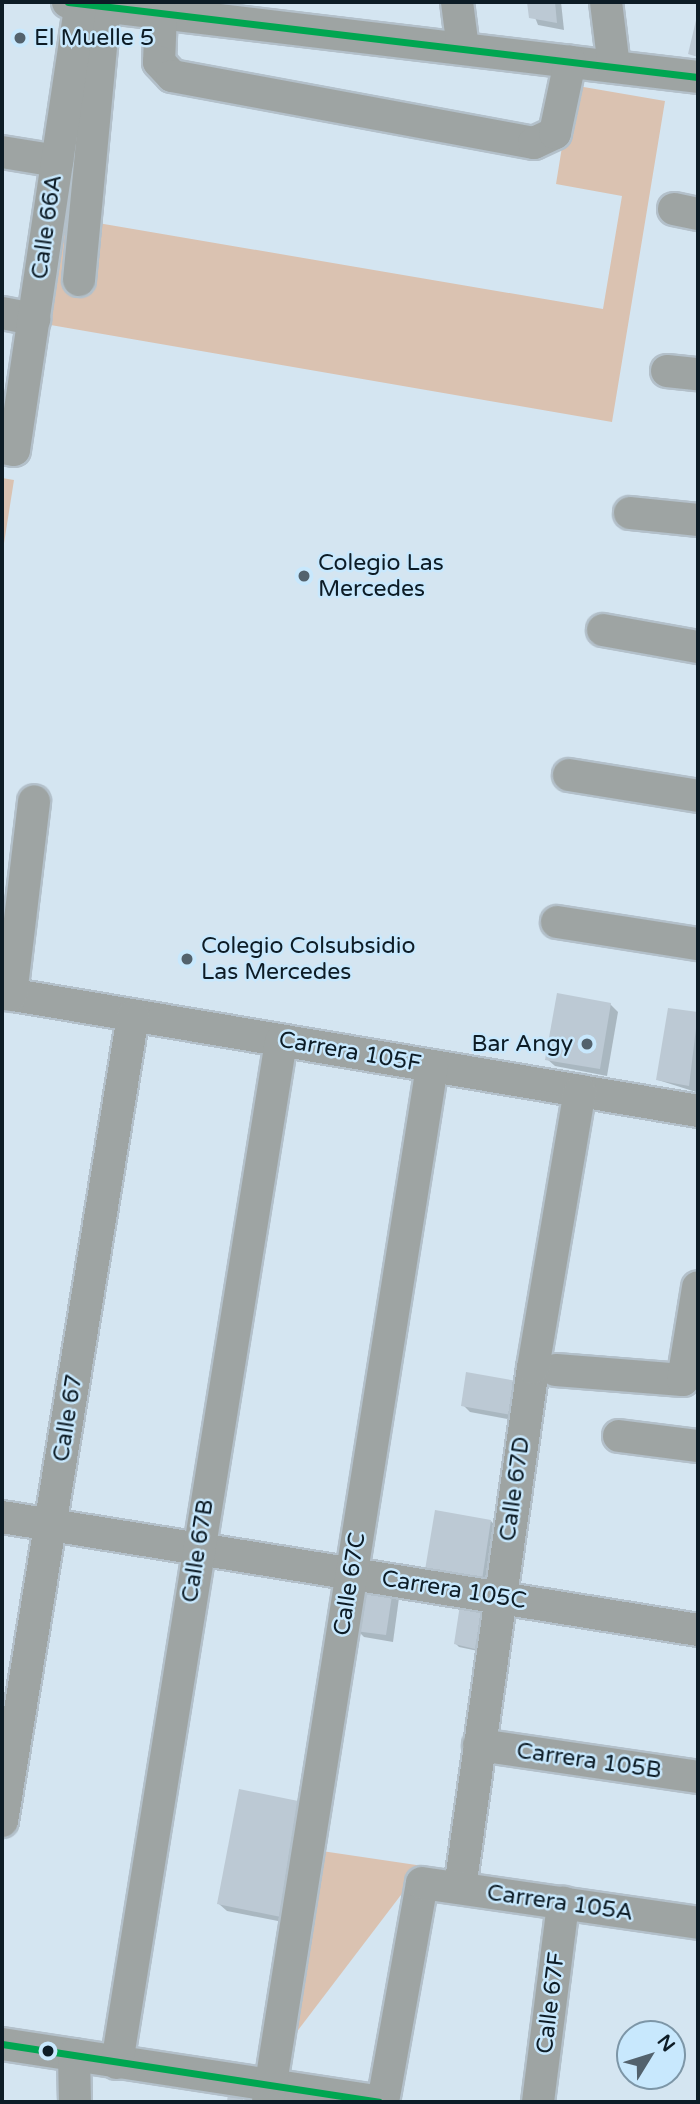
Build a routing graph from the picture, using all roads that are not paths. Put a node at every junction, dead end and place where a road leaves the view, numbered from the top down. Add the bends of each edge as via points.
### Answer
1 (457, 2) edge
2 (606, 2) edge
3 (114, 6) edge
4 (297, 15) edge
5 (463, 49) junction
6 (570, 62) junction
7 (614, 67) junction
8 (698, 77) edge
9 (2, 152) edge
10 (57, 161) junction
11 (79, 280) dead end
12 (2, 313) edge
13 (34, 319) junction
14 (667, 371) dead end
15 (698, 374) edge
16 (8, 449) edge
17 (630, 513) dead end
18 (698, 520) edge
19 (603, 630) dead end
20 (698, 648) edge
21 (569, 775) dead end
22 (698, 796) edge
23 (34, 801) dead end
24 (557, 922) dead end
25 (698, 944) edge
26 (6, 994) edge
27 (133, 1016) junction
28 (281, 1041) junction
29 (432, 1066) junction
30 (580, 1091) junction
31 (698, 1111) edge
32 (698, 1287) edge
33 (556, 1370) dead end
34 (619, 1436) dead end
35 (698, 1446) edge
36 (2, 1517) edge
37 (50, 1525) junction
38 (198, 1549) junction
39 (352, 1573) junction
40 (499, 1597) junction
41 (698, 1630) edge
42 (479, 1745) junction
43 (698, 1777) edge
44 (2, 1821) edge
45 (460, 1888) junction
46 (563, 1903) junction
47 (698, 1923) edge
48 (2, 2044) edge
49 (74, 2055) junction
50 (117, 2063) junction
51 (269, 2095) edge
52 (75, 2102) edge
53 (381, 2102) edge
54 (538, 2102) edge

1 - 5 street
2 - 7 street
3 - 4 street
3 - 6 street via 172,76 534,143 555,133
3 - 10 street, Calle 66A
3 - 11 street
4 - 5 street
5 - 6 street
6 - 7 street
7 - 8 street
9 - 10 street
10 - 13 street, Calle 66A
12 - 13 street
13 - 16 street, Calle 66A
14 - 15 street
17 - 18 street
19 - 20 street
21 - 22 street
23 - 26 street
24 - 25 street
26 - 27 street, Carrera 105F
27 - 28 street, Carrera 105F
27 - 37 street, Calle 67
28 - 29 street, Carrera 105F
28 - 38 street, Calle 67B
29 - 30 street, Carrera 105F
29 - 39 street, Calle 67C
30 - 31 street, Carrera 105F
30 - 40 street, Calle 67D
32 - 33 street via 683,1380
34 - 35 street
36 - 37 street, Carrera 105C
37 - 38 street, Carrera 105C
37 - 44 street, Calle 67
38 - 39 street, Carrera 105C
38 - 50 street, Calle 67B
39 - 40 street, Carrera 105C
39 - 51 street, Calle 67C
40 - 41 street, Carrera 105C
40 - 42 street, Calle 67D
42 - 43 street, Carrera 105B
42 - 45 street, Calle 67D
45 - 46 street, Carrera 105A
45 - 53 street, Carrera 105A via 422,1883
46 - 47 street, Carrera 105A
46 - 54 street, Calle 67F
48 - 49 street
49 - 50 street
49 - 52 street
50 - 51 street
51 - 53 street

